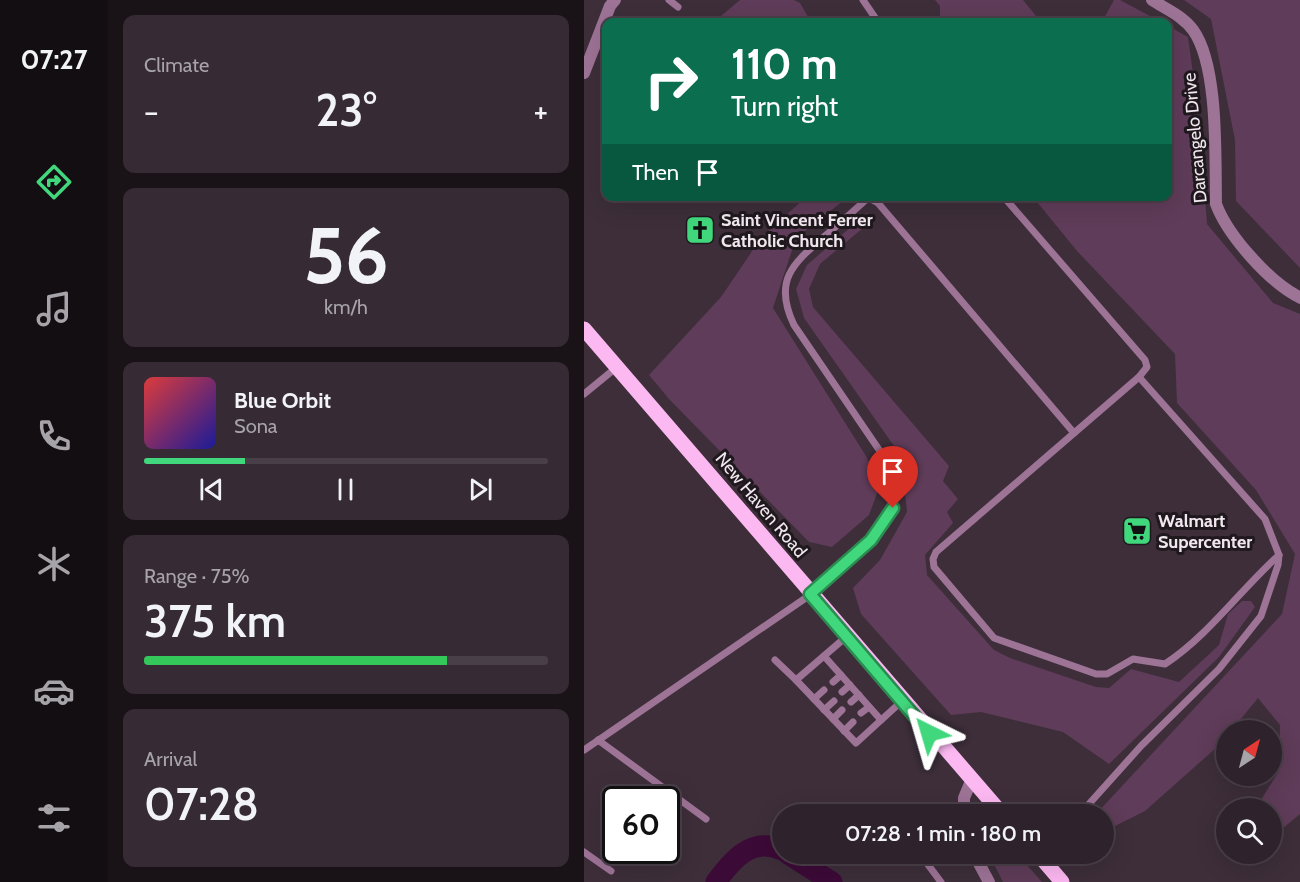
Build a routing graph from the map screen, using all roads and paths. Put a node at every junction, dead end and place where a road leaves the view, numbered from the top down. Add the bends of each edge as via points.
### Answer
1 (669, 0) edge
2 (863, 0) edge
3 (1152, 0) edge
4 (610, 2) edge
5 (678, 7) dead end
6 (604, 18) edge
7 (875, 18) edge
8 (602, 24) edge
9 (584, 73) edge
10 (865, 201) edge
11 (875, 201) edge
12 (1007, 201) edge
13 (1301, 298) edge
14 (587, 338) edge
15 (617, 367) junction
16 (1139, 377) junction
17 (584, 395) edge
18 (1074, 433) junction
19 (1278, 555) junction
20 (810, 594) junction
21 (846, 637) junction
22 (824, 656) junction
23 (775, 660) dead end
24 (841, 675) junction
25 (796, 680) junction
26 (833, 682) dead end
27 (850, 685) junction
28 (824, 690) dead end
29 (842, 692) dead end
30 (859, 695) junction
31 (814, 699) junction
32 (834, 701) dead end
33 (902, 701) junction
34 (851, 702) dead end
35 (869, 706) junction
36 (824, 710) junction
37 (842, 710) dead end
38 (862, 713) dead end
39 (833, 719) junction
40 (881, 720) junction
41 (853, 722) dead end
42 (844, 731) junction
43 (598, 740) junction
44 (584, 750) edge
45 (971, 781) junction
46 (964, 804) edge
47 (993, 804) edge
48 (1089, 804) edge
49 (707, 819) dead end
50 (584, 852) edge
51 (928, 864) edge
52 (979, 864) edge
53 (1049, 864) edge
54 (611, 871) dead end
55 (941, 882) edge
56 (989, 882) edge
57 (1062, 882) edge

1 - 5 lane
2 - 7 lane
3 - 13 street, Darcangelo Drive via 1187,22 1202,44 1210,79 1216,204 1222,219 1285,291
4 - 6 street
8 - 9 street
10 - 20 lane via 798,260 786,280 784,296 794,325 886,460 897,492 885,523 871,540
11 - 18 lane
12 - 16 lane via 1145,360 1147,367
14 - 15 main road, New Haven Road
15 - 17 lane
15 - 20 main road, New Haven Road
16 - 18 lane
16 - 19 lane via 1265,519
18 - 19 lane via 932,559 934,567 994,638 1096,674 1107,674 1133,659 1165,664 1239,597
19 - 48 lane via 1261,616 1219,669
20 - 21 main road, New Haven Road
20 - 43 lane
21 - 22 lane
21 - 33 main road, New Haven Road
22 - 24 lane
22 - 25 lane
23 - 25 lane
24 - 26 lane
24 - 27 lane
25 - 31 lane
27 - 29 lane
27 - 30 lane
28 - 31 lane
30 - 34 lane
30 - 35 lane
31 - 36 lane
32 - 36 lane
33 - 40 lane
33 - 45 main road, New Haven Road
35 - 38 lane
35 - 40 lane
36 - 39 lane
37 - 39 lane
39 - 42 lane
40 - 42 lane via 856,743
41 - 42 lane
43 - 44 lane
43 - 49 lane
45 - 46 street
45 - 47 main road, New Haven Road
50 - 54 lane
51 - 55 lane
52 - 56 street
53 - 57 main road

